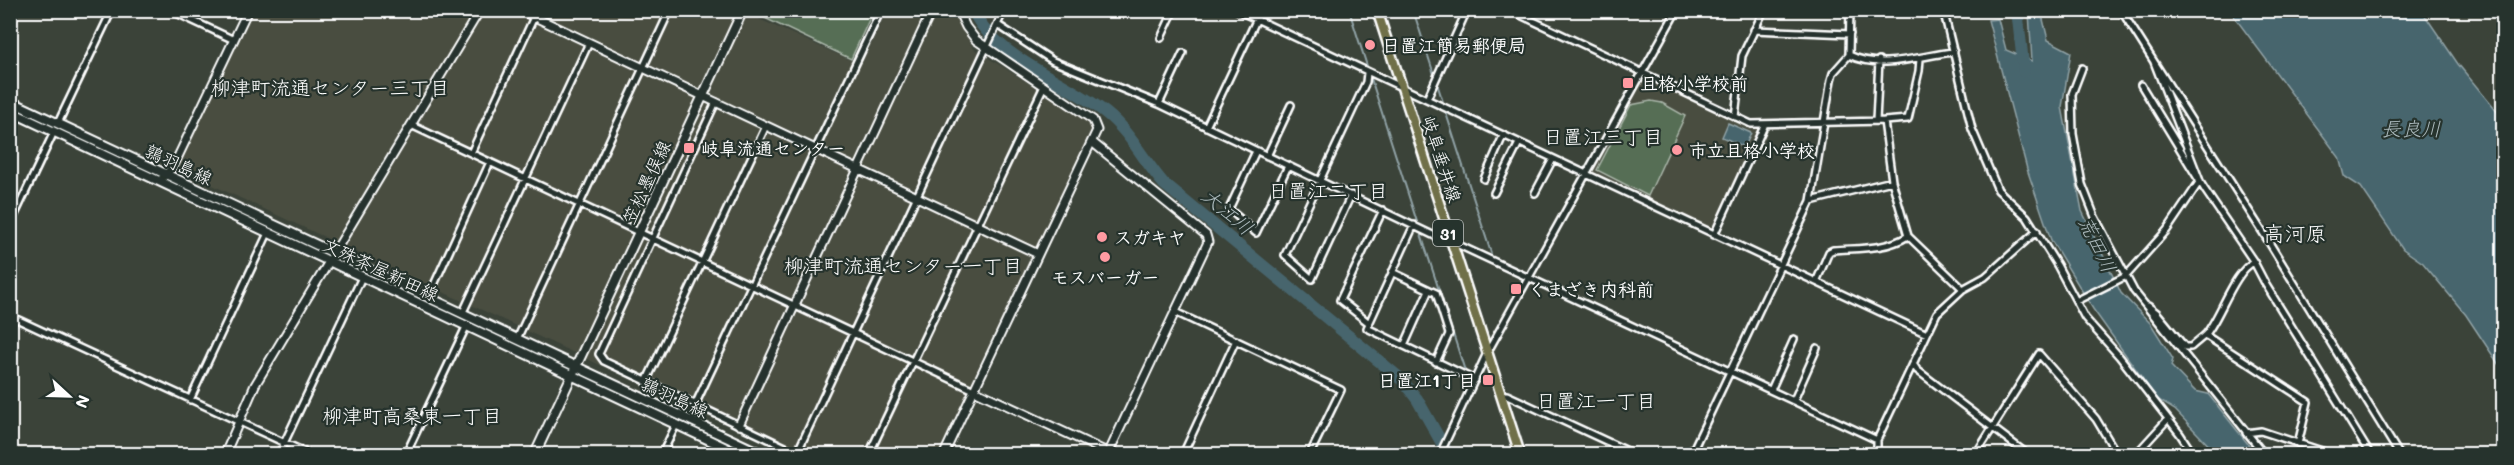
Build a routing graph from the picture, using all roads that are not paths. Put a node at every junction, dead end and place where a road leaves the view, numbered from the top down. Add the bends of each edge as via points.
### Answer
1 (112, 10) edge
2 (170, 10) edge
3 (248, 10) edge
4 (480, 10) edge
5 (520, 10) edge
6 (670, 10) edge
7 (743, 10) edge
8 (881, 10) edge
9 (932, 10) edge
10 (958, 10) edge
11 (1004, 10) edge
12 (1174, 10) edge
13 (1237, 10) edge
14 (1261, 10) edge
15 (1377, 10) edge
16 (1467, 10) edge
17 (1510, 10) edge
18 (1677, 10) edge
19 (1764, 10) edge
20 (1850, 10) edge
21 (2121, 10) edge
22 (1944, 11) edge
23 (534, 17) junction
24 (1256, 20) junction
25 (997, 27) junction
26 (1754, 30) junction
27 (1850, 34) junction
28 (1161, 38) dead end
29 (234, 40) junction
30 (589, 43) junction
31 (988, 46) junction
32 (1954, 52) junction
33 (1183, 53) dead end
34 (1849, 55) junction
35 (1920, 59) junction
36 (1879, 60) junction
37 (2153, 60) junction
38 (2082, 68) dead end
39 (644, 69) junction
40 (1642, 72) junction
41 (1367, 73) junction
42 (2141, 85) dead end
43 (1044, 86) junction
44 (1401, 87) junction
45 (703, 96) junction
46 (1427, 99) junction
47 (10, 101) edge
48 (716, 102) junction
49 (1159, 104) junction
50 (1291, 105) dead end
51 (10, 111) edge
52 (1735, 117) junction
53 (1876, 121) junction
54 (1884, 121) junction
55 (58, 123) junction
56 (1823, 123) junction
57 (1765, 124) junction
58 (411, 125) junction
59 (766, 126) junction
60 (1206, 127) junction
61 (54, 132) junction
62 (1503, 136) junction
63 (1092, 142) junction
64 (1518, 144) junction
65 (815, 149) junction
66 (1256, 151) junction
67 (471, 153) junction
68 (1267, 156) junction
69 (1552, 159) junction
70 (490, 162) junction
71 (1288, 166) junction
72 (858, 170) junction
73 (1586, 174) junction
74 (163, 178) junction
75 (525, 178) junction
76 (1484, 179) dead end
77 (1320, 180) junction
78 (2199, 181) junction
79 (1892, 182) junction
80 (1494, 193) dead end
81 (1535, 193) dead end
82 (1351, 195) junction
83 (917, 197) junction
84 (1811, 201) junction
85 (580, 204) junction
86 (1383, 210) junction
87 (10, 225) edge
88 (976, 225) junction
89 (1414, 225) junction
90 (2037, 231) junction
91 (639, 232) junction
92 (268, 233) junction
93 (1714, 235) junction
94 (1908, 237) junction
95 (654, 239) junction
96 (1450, 241) junction
97 (335, 254) junction
98 (1038, 254) junction
99 (702, 261) junction
100 (330, 262) junction
101 (2254, 262) junction
102 (1780, 266) junction
103 (1392, 272) junction
104 (362, 277) junction
105 (2124, 277) junction
106 (1529, 278) junction
107 (1816, 282) junction
108 (752, 285) junction
109 (1963, 289) junction
110 (1429, 290) junction
111 (428, 298) junction
112 (2078, 300) junction
113 (794, 304) junction
114 (2145, 305) junction
115 (464, 310) dead end
116 (1175, 312) junction
117 (10, 315) edge
118 (1369, 323) junction
119 (467, 325) junction
120 (853, 332) junction
121 (1927, 334) junction
122 (2205, 335) junction
123 (518, 339) junction
124 (1794, 339) dead end
125 (1236, 340) junction
126 (1404, 346) junction
127 (1817, 348) dead end
128 (1487, 353) junction
129 (913, 360) junction
130 (1436, 362) junction
131 (1913, 364) junction
132 (576, 366) junction
133 (1731, 372) junction
134 (572, 376) junction
135 (1475, 380) junction
136 (646, 382) junction
137 (974, 390) junction
138 (1771, 390) junction
139 (1501, 394) junction
140 (190, 400) junction
141 (1794, 400) junction
142 (695, 405) junction
143 (2168, 419) junction
144 (238, 420) junction
145 (676, 424) junction
146 (739, 425) junction
147 (1993, 428) junction
148 (2246, 433) junction
149 (1877, 440) junction
150 (285, 443) junction
151 (2298, 444) junction
152 (1440, 453) edge
153 (225, 454) edge
154 (279, 454) edge
155 (309, 454) edge
156 (406, 454) edge
157 (535, 454) edge
158 (662, 454) edge
159 (739, 454) edge
160 (762, 454) edge
161 (799, 454) edge
162 (869, 454) edge
163 (944, 454) edge
164 (1110, 454) edge
165 (1183, 454) edge
166 (1310, 454) edge
167 (1520, 454) edge
168 (1634, 454) edge
169 (1691, 454) edge
170 (1873, 454) edge
171 (1976, 454) edge
172 (2027, 454) edge
173 (2117, 454) edge
174 (2136, 454) edge
175 (2193, 454) edge
176 (2264, 454) edge
177 (2331, 454) edge
178 (2370, 454) edge
179 (2399, 454) edge

1 - 55 street
2 - 29 street
3 - 29 street
4 - 58 street
5 - 23 street
6 - 39 street
7 - 45 main road, 笠松墨俣線
8 - 65 street
9 - 72 street
10 - 31 street via 966,27
11 - 25 street
12 - 28 street
13 - 24 street
14 - 24 street
15 - 44 main road, 岐阜垂井線 / 31
16 - 46 street
17 - 40 street
18 - 40 street
19 - 26 street
20 - 27 street
21 - 37 street
22 - 32 street
23 - 30 street
23 - 67 street
24 - 41 street
24 - 60 street
25 - 31 street
25 - 49 street via 1053,61
26 - 27 street
26 - 52 street via 1742,56
27 - 34 street
29 - 74 street via 174,165
30 - 39 street
30 - 75 street
31 - 43 street
31 - 83 street
32 - 35 street
32 - 90 street via 1972,129 1998,190
33 - 49 street
34 - 36 street
34 - 56 street via 1833,73
35 - 36 street
35 - 54 street via 1908,119
36 - 53 street
37 - 78 street
37 - 179 street
38 - 105 street via 2075,81 2071,112 2082,184
39 - 45 street
39 - 85 street
40 - 52 street
40 - 73 street
41 - 44 street
41 - 77 street
42 - 78 street
43 - 63 street via 1093,120 1097,130
43 - 88 street
44 - 46 street
44 - 96 main road, 岐阜垂井線 / 31
45 - 48 street
45 - 91 main road, 笠松墨俣線
46 - 62 street
47 - 55 main road, 鶉羽島線
48 - 59 street
48 - 95 street
49 - 60 street
50 - 68 street
51 - 61 main road, 文殊茶屋新田線
52 - 57 street via 1751,124
53 - 54 street
53 - 56 street
54 - 79 street
55 - 74 main road, 鶉羽島線
56 - 57 street
56 - 84 street
57 - 93 street
58 - 67 street
58 - 97 street
59 - 65 street
59 - 99 street
60 - 66 street
61 - 74 main road, 文殊茶屋新田線
61 - 87 street
62 - 64 street
62 - 76 street
63 - 98 street
63 - 116 street via 1206,235 1208,242
64 - 69 street
64 - 80 street
65 - 72 street
65 - 108 street
66 - 68 street
66 - 71 street via 1229,209 1256,233
67 - 70 street
68 - 71 street
69 - 73 street
69 - 81 street
70 - 75 street
70 - 111 street
71 - 77 street
72 - 83 street
72 - 113 street
73 - 93 street
73 - 106 street
74 - 92 main road, 文殊茶屋新田線
74 - 97 main road, 鶉羽島線
75 - 85 street
75 - 115 street
77 - 82 street
77 - 82 street via 1285,255 1312,279
78 - 101 street
78 - 105 street via 2167,230
79 - 84 street
79 - 94 street
82 - 86 street
83 - 88 street
83 - 120 street
84 - 102 street
85 - 91 street
85 - 123 street
86 - 89 street
86 - 118 street via 1340,300
88 - 98 street
88 - 129 street
89 - 96 street
89 - 103 street
90 - 109 street via 1985,277
90 - 112 street
91 - 95 street
91 - 132 main road, 笠松墨俣線
92 - 100 main road, 文殊茶屋新田線
92 - 140 street
93 - 102 street
94 - 107 street via 1881,247 1833,250
94 - 109 street
95 - 99 street
95 - 136 street via 599,354 604,361
96 - 106 street
96 - 128 main road, 岐阜垂井線 / 31
97 - 100 street
97 - 111 main road
98 - 137 street
99 - 108 street
99 - 136 street
100 - 104 main road, 文殊茶屋新田線
100 - 144 street
101 - 122 street via 2239,277
101 - 178 street
102 - 107 street
102 - 133 street
103 - 110 street
103 - 118 street
104 - 119 main road, 文殊茶屋新田線
104 - 150 street
105 - 112 street
105 - 114 street
106 - 128 street
106 - 133 street
107 - 121 street
108 - 113 street
108 - 142 street
109 - 121 street via 1938,313
110 - 126 street
110 - 130 street via 1436,293 1449,334
111 - 123 main road
112 - 143 street via 2085,318
113 - 120 street
113 - 146 street
114 - 122 street via 2157,313 2185,347 2191,347
114 - 148 street
116 - 125 street
116 - 164 street
117 - 140 street
118 - 126 street via 1366,328
119 - 134 main road, 文殊茶屋新田線
119 - 156 street
120 - 129 street
120 - 161 street
121 - 131 street
122 - 151 street via 2308,402
123 - 132 main road
124 - 138 street
125 - 165 street
125 - 166 street via 1341,390
126 - 130 street
127 - 141 street
128 - 135 street
128 - 139 main road, 岐阜垂井線 / 31
129 - 137 street
129 - 162 street
130 - 135 street
131 - 147 street
131 - 149 street
132 - 134 main road, 笠松墨俣線
132 - 160 main road, 鶉羽島線
133 - 138 street
133 - 169 street
134 - 145 main road, 文殊茶屋新田線
134 - 157 main road, 笠松墨俣線
135 - 152 street
136 - 142 street
137 - 163 street
137 - 164 street
138 - 141 street
139 - 167 main road, 岐阜垂井線 / 31
139 - 168 street
140 - 144 street
141 - 149 street
142 - 146 street
143 - 174 street
143 - 175 street
144 - 150 street
144 - 153 street
145 - 158 street
145 - 159 main road, 文殊茶屋新田線
146 - 161 street
147 - 171 street
147 - 172 street
147 - 173 street via 2040,354 2097,419
148 - 151 street via 2261,431
148 - 176 street
149 - 170 street via 1877,451
150 - 154 street
150 - 155 street
151 - 177 street

